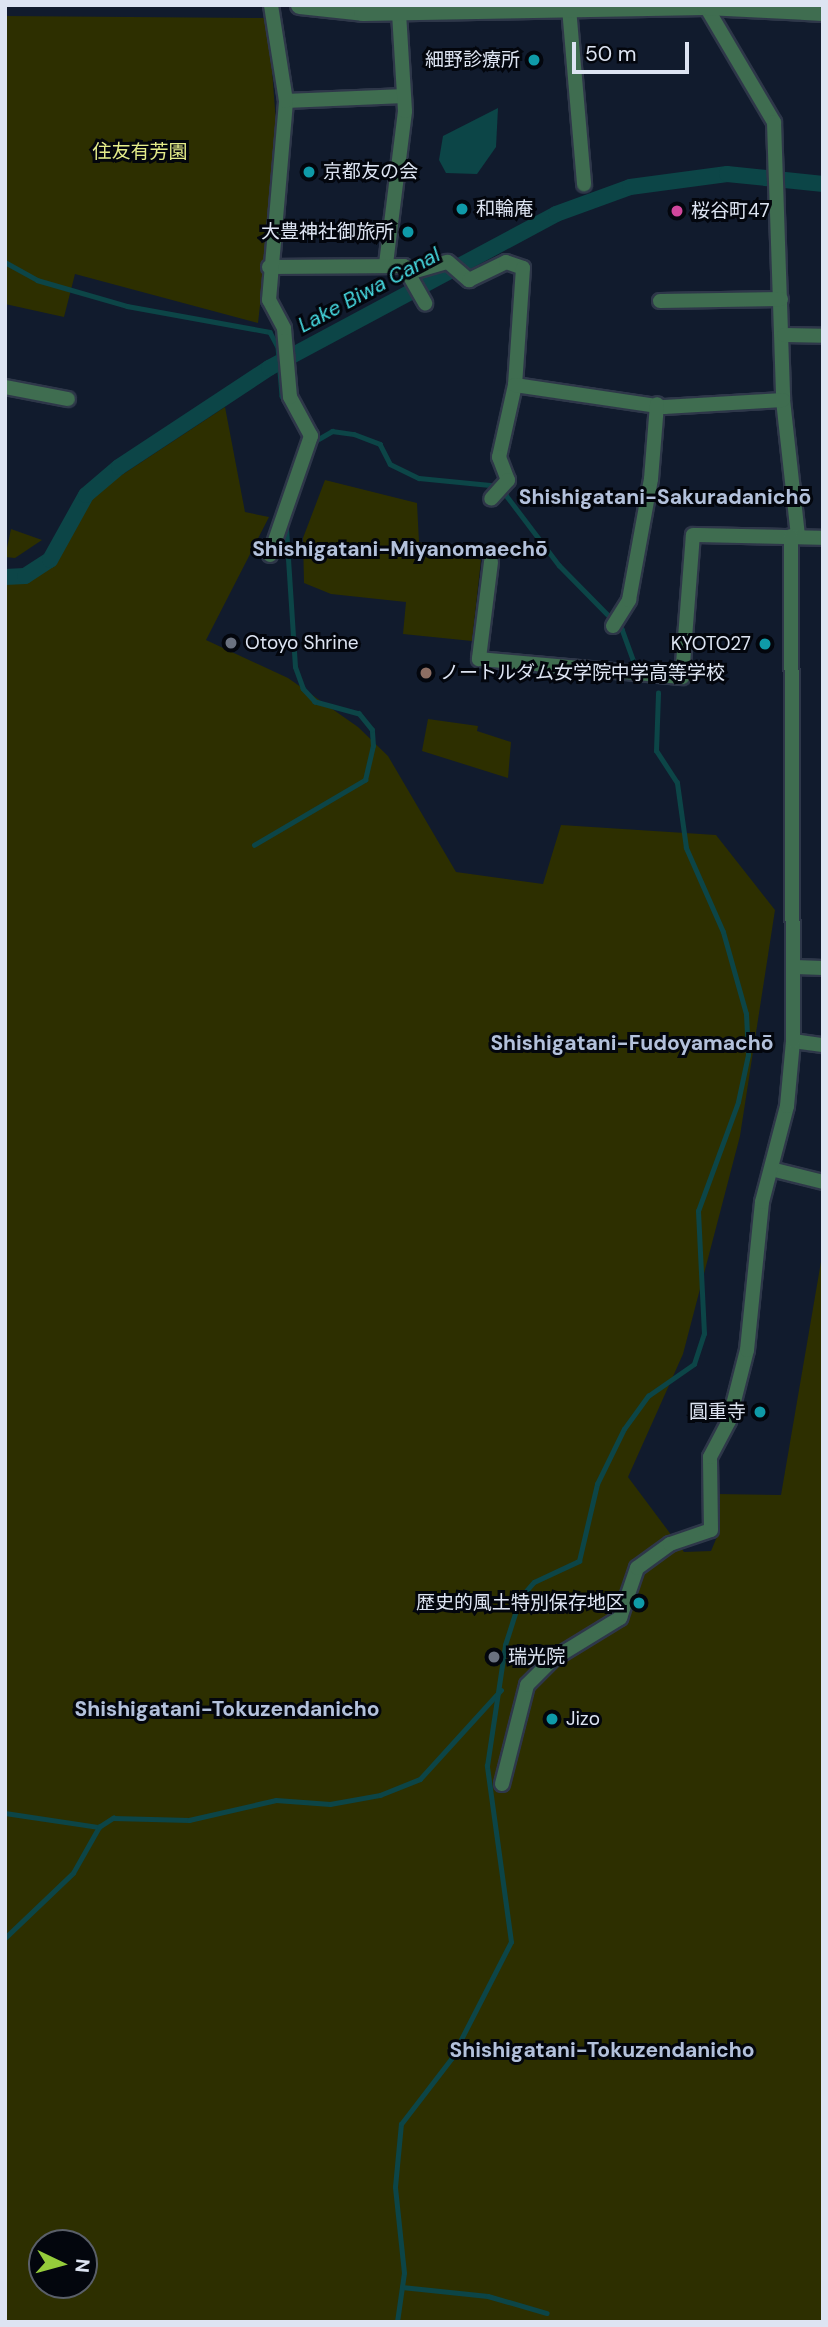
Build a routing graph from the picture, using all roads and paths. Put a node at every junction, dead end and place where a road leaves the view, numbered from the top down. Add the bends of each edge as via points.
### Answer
1 (271, 5) edge
2 (300, 5) edge
3 (706, 5) edge
4 (766, 7) edge
5 (569, 8) junction
6 (399, 12) junction
7 (823, 12) edge
8 (404, 96) junction
9 (286, 101) junction
10 (584, 184) dead end
11 (386, 264) junction
12 (269, 267) junction
13 (781, 299) junction
14 (660, 301) dead end
15 (784, 335) junction
16 (823, 337) edge
17 (515, 386) junction
18 (5, 387) edge
19 (68, 399) dead end
20 (783, 400) junction
21 (657, 404) junction
22 (497, 494) dead end
23 (794, 535) junction
24 (823, 538) edge
25 (270, 555) dead end
26 (491, 562) dead end
27 (615, 623) dead end
28 (795, 967) junction
29 (823, 968) edge
30 (793, 1041) junction
31 (823, 1045) edge
32 (771, 1170) junction
33 (823, 1182) edge
34 (502, 1784) dead end

1 - 9 street
2 - 6 street
3 - 4 street
3 - 5 street
3 - 13 street via 769,108 779,177
4 - 7 street
5 - 6 street
5 - 10 street
6 - 8 street
8 - 9 street
8 - 11 street
9 - 12 street
11 - 12 street
11 - 17 street via 419,289 459,270 469,280 506,262 523,268
12 - 25 street via 269,300 284,328 290,397 311,436
13 - 14 street
13 - 15 street
15 - 16 street
15 - 20 street
17 - 21 street
17 - 22 street via 499,457 508,480
18 - 19 street
20 - 21 street
20 - 23 street
21 - 27 street via 649,491 629,600
23 - 24 street
23 - 26 street via 693,535 682,677 479,659
23 - 28 street via 796,738 788,808
28 - 29 street
28 - 30 street
30 - 31 street
30 - 32 street via 787,1106
32 - 33 street
32 - 34 street via 747,1350 729,1421 710,1457 710,1530 670,1544 637,1568 621,1618 553,1659 527,1685

